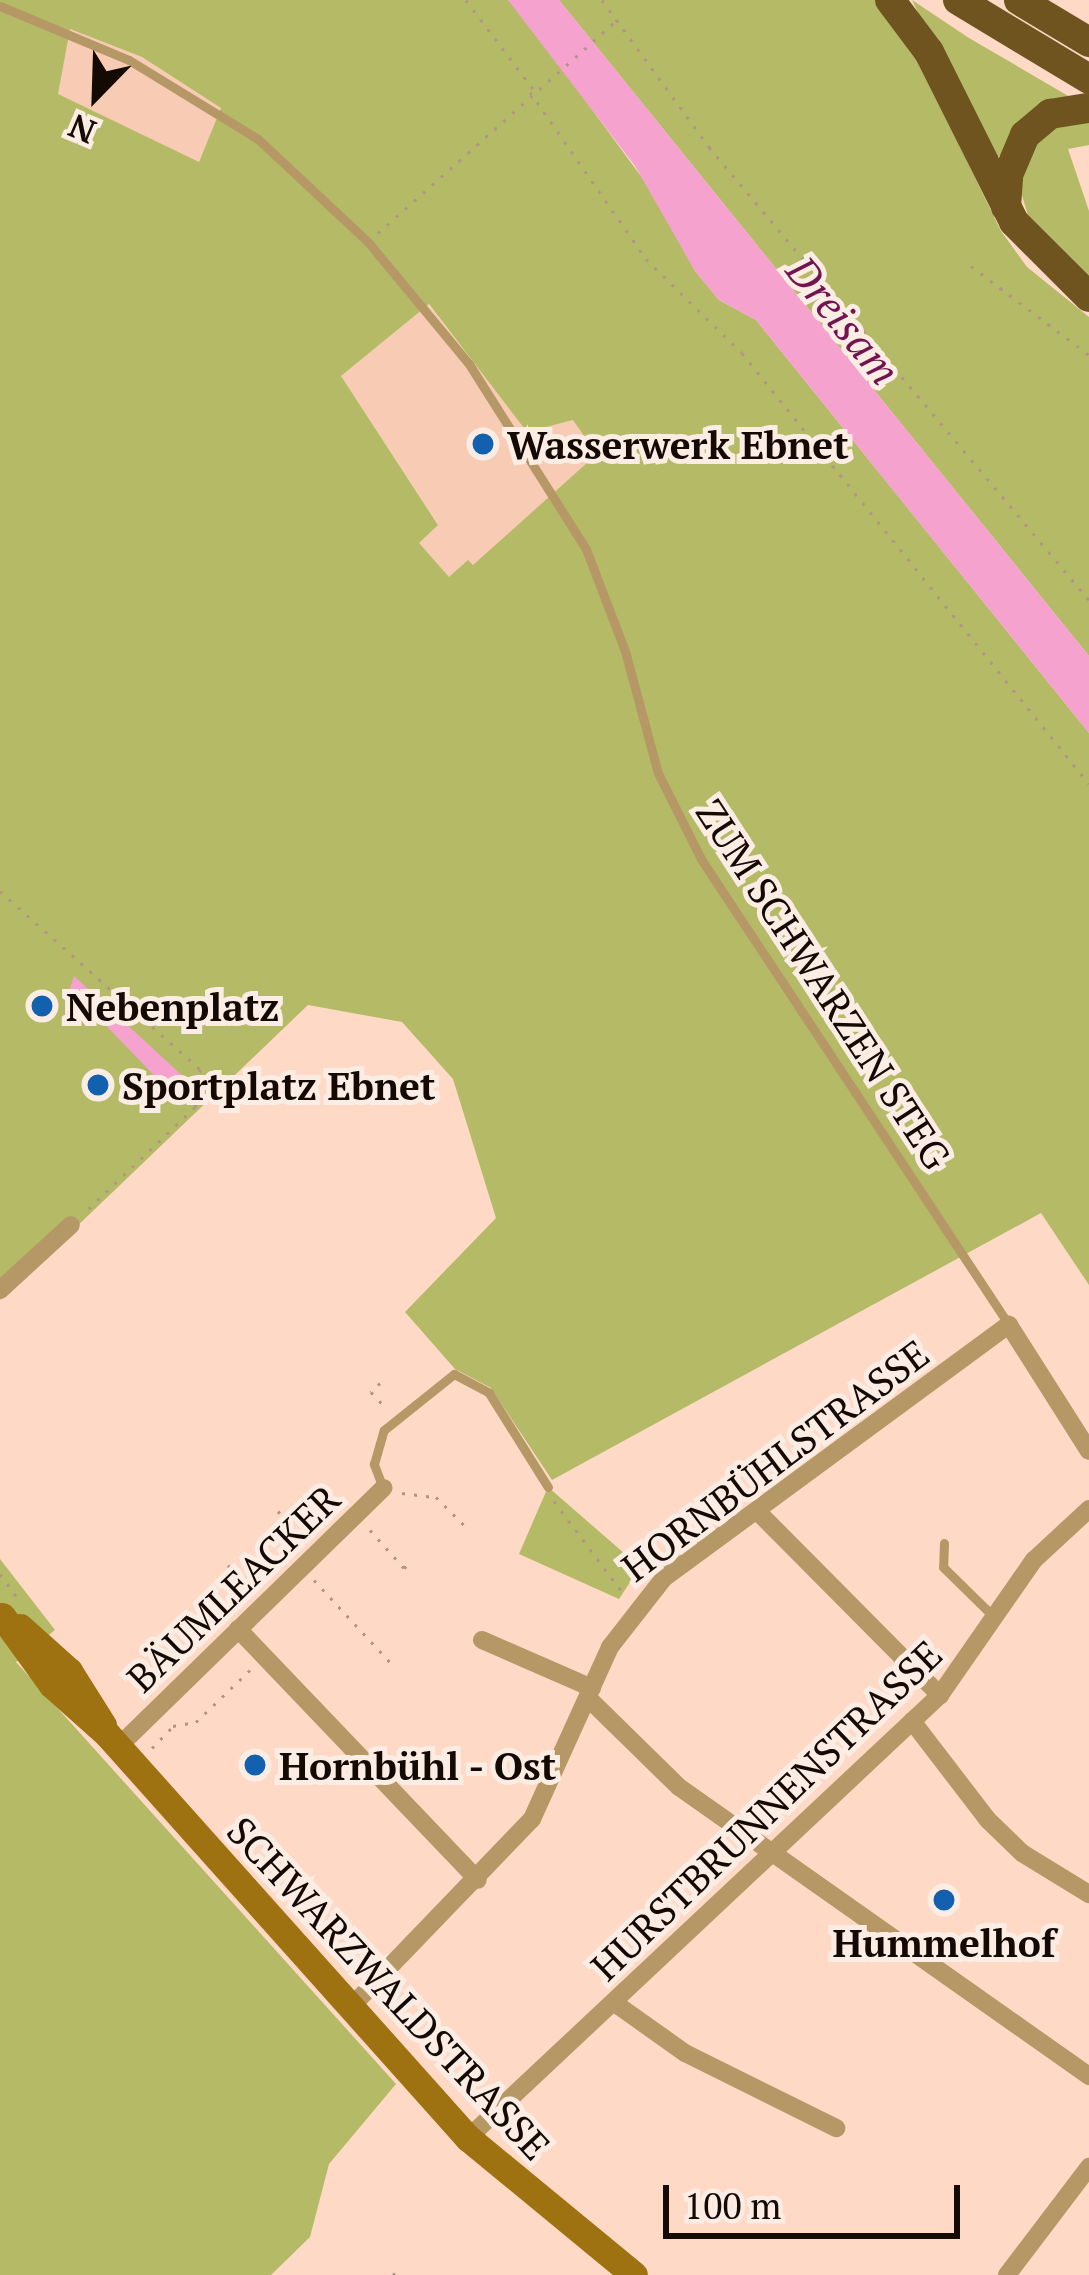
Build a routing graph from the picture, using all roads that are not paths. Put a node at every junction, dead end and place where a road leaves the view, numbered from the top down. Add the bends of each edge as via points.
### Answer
1 (890, 0) edge
2 (958, 0) edge
3 (1026, 3) edge
4 (0, 6) edge
5 (1089, 42) edge
6 (1089, 79) edge
7 (1089, 108) edge
8 (1006, 207) junction
9 (1089, 297) edge
10 (71, 1225) road end
11 (0, 1290) edge
12 (1009, 1325) junction
13 (1089, 1450) edge
14 (548, 1487) road end
15 (383, 1488) joint
16 (757, 1510) junction
17 (1089, 1510) edge
18 (944, 1543) dead end
19 (1, 1616) edge
20 (998, 1621) junction
21 (238, 1629) junction
22 (482, 1640) dead end
23 (590, 1693) junction
24 (940, 1695) junction
25 (912, 1721) junction
26 (120, 1749) junction
27 (771, 1856) junction
28 (478, 1880) junction
29 (1089, 1894) edge
30 (616, 2005) junction
31 (350, 2008) junction
32 (1089, 2076) edge
33 (836, 2128) dead end
34 (467, 2138) junction
35 (1089, 2167) edge
36 (625, 2272) edge
37 (1007, 2275) edge

1 - 8 highway via 929,52
2 - 6 highway
3 - 5 highway
4 - 12 lane, ZUM SCHWARZEN STEG via 129,60 258,139 368,242 469,364 575,529 610,604 658,772 701,859
7 - 8 highway via 1049,114 1025,135 1013,155
8 - 9 highway via 1038,254
10 - 11 street
12 - 13 street
12 - 16 street, HORNBÜHLSTRASSE
14 - 15 lane, BÄUMLEACKER via 503,1412 473,1380 454,1374 384,1430 374,1464
15 - 21 street, BÄUMLEACKER
16 - 23 street, HORNBÜHLSTRASSE via 636,1604
16 - 24 street
17 - 20 street, HURSTBRUNNENSTRASSE via 1034,1560
18 - 20 lane via 943,1567
19 - 26 main road, SCHWARZWALDSTRASSE via 69,1671
20 - 24 street, HURSTBRUNNENSTRASSE
21 - 26 street, BÄUMLEACKER
21 - 28 street
22 - 23 street
23 - 27 street via 679,1787
23 - 28 street, HORNBÜHLSTRASSE via 532,1819
24 - 25 street, HURSTBRUNNENSTRASSE
25 - 27 street, HURSTBRUNNENSTRASSE
25 - 29 street via 1005,1837
26 - 31 main road, SCHWARZWALDSTRASSE
27 - 30 street, HURSTBRUNNENSTRASSE
27 - 32 street
28 - 31 street, HORNBÜHLSTRASSE
30 - 33 street via 686,2053
30 - 34 street, HURSTBRUNNENSTRASSE
31 - 34 main road, SCHWARZWALDSTRASSE
34 - 36 main road, SCHWARZWALDSTRASSE
35 - 37 street

